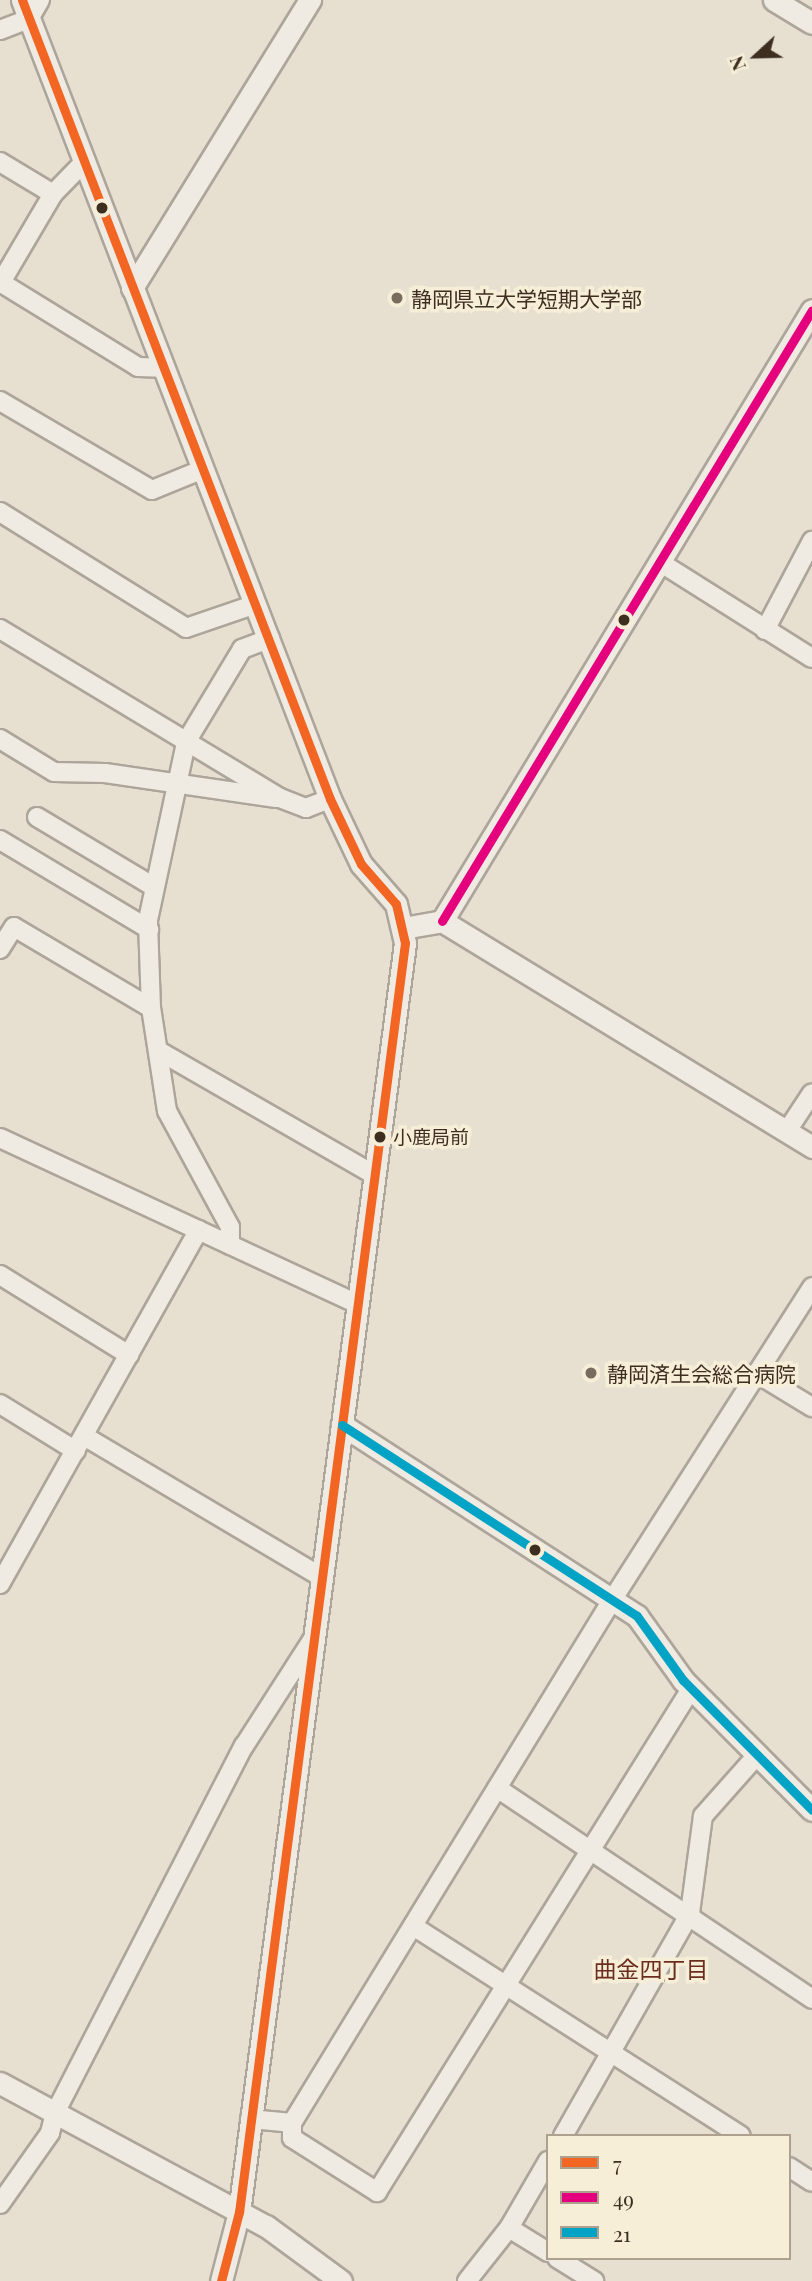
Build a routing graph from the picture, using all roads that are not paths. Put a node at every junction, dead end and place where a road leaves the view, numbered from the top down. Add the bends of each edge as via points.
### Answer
1 (40, 0) edge
2 (310, 0) edge
3 (774, 0) edge
4 (25, 9) edge
5 (812, 23) edge
6 (0, 30) edge
7 (0, 162) edge
8 (84, 162) junction
9 (53, 194) junction
10 (0, 283) edge
11 (132, 288) junction
12 (810, 320) edge
13 (162, 368) junction
14 (0, 401) edge
15 (201, 470) junction
16 (0, 512) edge
17 (812, 541) edge
18 (661, 563) junction
19 (256, 604) junction
20 (0, 629) edge
21 (765, 630) junction
22 (270, 638) junction
23 (812, 658) edge
24 (0, 739) edge
25 (186, 742) junction
26 (176, 781) junction
27 (280, 798) junction
28 (330, 799) junction
29 (37, 817) dead end
30 (0, 840) edge
31 (154, 887) junction
32 (442, 921) junction
33 (403, 928) junction
34 (149, 929) junction
35 (0, 948) edge
36 (151, 1008) junction
37 (159, 1051) junction
38 (812, 1093) edge
39 (787, 1131) junction
40 (0, 1138) edge
41 (812, 1147) edge
42 (375, 1175) junction
43 (199, 1230) junction
44 (230, 1245) junction
45 (0, 1275) edge
46 (812, 1287) edge
47 (358, 1304) junction
48 (129, 1355) junction
49 (757, 1373) junction
50 (0, 1404) edge
51 (812, 1407) edge
52 (342, 1425) junction
53 (80, 1443) junction
54 (7, 1554) edge
55 (323, 1578) junction
56 (0, 1584) edge
57 (614, 1597) junction
58 (316, 1634) junction
59 (691, 1689) junction
60 (758, 1754) junction
61 (497, 1788) junction
62 (812, 1811) edge
63 (592, 1849) junction
64 (690, 1913) junction
65 (413, 1926) junction
66 (508, 1986) junction
67 (812, 1999) edge
68 (611, 2052) junction
69 (0, 2083) edge
70 (55, 2113) junction
71 (250, 2119) junction
72 (292, 2123) junction
73 (564, 2134) edge
74 (738, 2134) edge
75 (546, 2164) edge
76 (791, 2168) edge
77 (812, 2182) edge
78 (0, 2204) edge
79 (239, 2212) junction
80 (509, 2228) junction
81 (546, 2251) edge
82 (560, 2260) edge
83 (220, 2281) edge
84 (341, 2281) edge
85 (467, 2281) edge
86 (594, 2281) edge

1 - 4 street
2 - 11 street
3 - 5 street
4 - 6 street
4 - 8 street
7 - 9 street
8 - 9 street
8 - 11 street
9 - 10 street
10 - 13 street via 138,367
11 - 13 street
12 - 18 street
13 - 15 street
14 - 15 street via 152,490
15 - 19 street
16 - 19 street via 186,628
17 - 21 street
18 - 21 street
18 - 32 street
19 - 22 street
20 - 25 street
21 - 23 street
22 - 25 street via 242,649
22 - 28 street
24 - 26 street via 54,772
25 - 26 street
25 - 27 street
26 - 27 street
26 - 31 street
27 - 28 street via 306,807
28 - 33 street via 361,864 396,904
29 - 31 street
30 - 34 street
31 - 34 street
32 - 33 street
32 - 39 street
33 - 42 street via 404,959
34 - 36 street
35 - 36 street via 14,927
36 - 37 street
37 - 42 street
37 - 44 street via 167,1111 230,1227
38 - 39 street
39 - 41 street
40 - 43 street
42 - 47 street
43 - 44 street
43 - 48 street
44 - 47 street
45 - 48 street
46 - 49 street
47 - 52 street
48 - 53 street
49 - 51 street
49 - 57 street
50 - 53 street
52 - 55 street
52 - 57 street
53 - 54 street
53 - 55 street
54 - 56 street
55 - 58 street
57 - 59 street via 637,1616
57 - 61 street
58 - 70 street via 244,1746
58 - 71 street
59 - 60 street
59 - 63 street
60 - 62 street
60 - 64 street via 703,1816
61 - 63 street
61 - 65 street
63 - 64 street
63 - 66 street
64 - 67 street
64 - 68 street
65 - 66 street
65 - 72 street
66 - 68 street
66 - 72 street via 377,2192 292,2138
68 - 73 street
68 - 74 street
69 - 70 street
70 - 78 street via 50,2133
70 - 79 street
71 - 72 street
71 - 79 street
75 - 80 street
76 - 77 street
79 - 83 street
79 - 84 street
80 - 81 street
80 - 85 street
82 - 86 street

